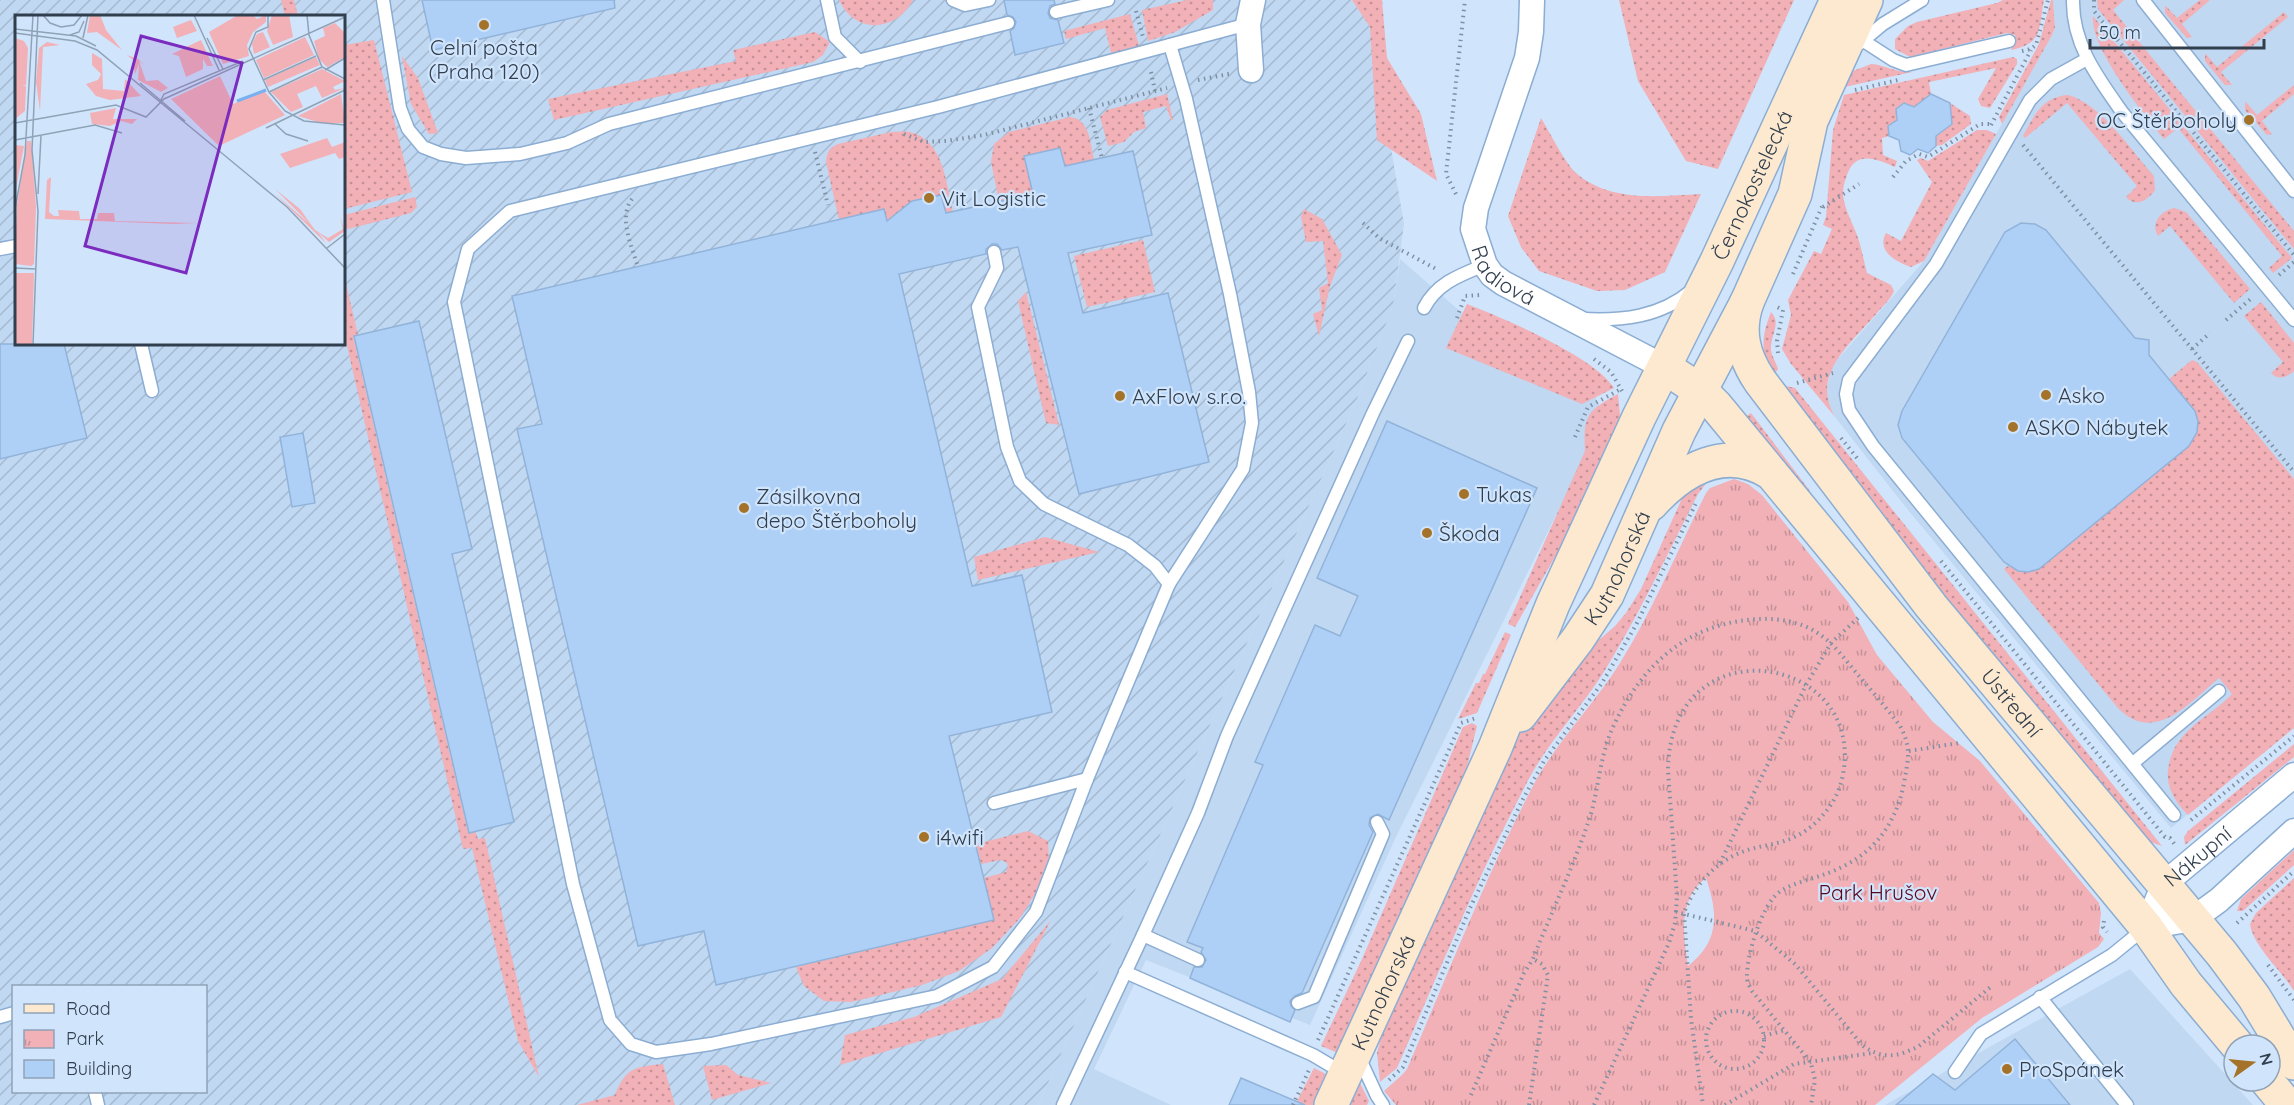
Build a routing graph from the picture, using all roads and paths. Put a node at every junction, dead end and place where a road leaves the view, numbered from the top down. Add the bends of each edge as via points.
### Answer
1 (383, 0) edge
2 (826, 0) edge
3 (953, 0) edge
4 (988, 0) edge
5 (1108, 0) edge
6 (1253, 0) edge
7 (1466, 0) edge
8 (1532, 0) edge
9 (1837, 0) edge
10 (1866, 0) edge
11 (1922, 0) edge
12 (2048, 0) edge
13 (2073, 0) edge
14 (2094, 0) edge
15 (2143, 0) edge
16 (1136, 11) dead end
17 (1056, 12) dead end
18 (1008, 23) dead end
19 (1248, 24) junction
20 (1862, 40) junction
21 (2009, 41) dead end
22 (1144, 43) dead end
23 (1170, 45) junction
24 (2031, 49) junction
25 (2020, 52) dead end
26 (2087, 59) junction
27 (860, 62) junction
28 (1251, 70) joint
29 (1151, 72) dead end
30 (1908, 78) dead end
31 (1198, 80) dead end
32 (1843, 81) junction
33 (1168, 87) dead end
34 (1155, 91) junction
35 (1089, 108) junction
36 (1990, 124) junction
37 (1998, 129) dead end
38 (903, 134) dead end
39 (2021, 142) dead end
40 (826, 149) dead end
41 (815, 151) junction
42 (803, 154) dead end
43 (1102, 158) dead end
44 (1893, 177) dead end
45 (1859, 184) dead end
46 (2294, 191) edge
47 (636, 194) dead end
48 (1824, 196) dead end
49 (828, 205) dead end
50 (1823, 207) junction
51 (1363, 223) dead end
52 (1473, 230) junction
53 (15, 246) edge
54 (0, 249) edge
55 (994, 252) dead end
56 (2294, 255) edge
57 (1717, 261) junction
58 (2294, 262) edge
59 (1485, 265) junction
60 (638, 267) dead end
61 (1792, 276) dead end
62 (2277, 277) dead end
63 (1454, 278) junction
64 (2256, 295) dead end
65 (1782, 297) dead end
66 (1762, 305) junction
67 (1424, 308) dead end
68 (1569, 318) junction
69 (2226, 320) dead end
70 (2294, 320) edge
71 (2210, 333) dead end
72 (1408, 341) dead end
73 (141, 345) edge
74 (2192, 349) junction
75 (1664, 367) junction
76 (1852, 373) junction
77 (1706, 381) junction
78 (1782, 387) junction
79 (1622, 389) dead end
80 (152, 391) dead end
81 (1575, 437) dead end
82 (2294, 472) edge
83 (1772, 473) junction
84 (1701, 494) dead end
85 (1643, 512) junction
86 (1169, 584) junction
87 (1861, 616) dead end
88 (1831, 643) junction
89 (1806, 685) junction
90 (2219, 690) dead end
91 (1477, 718) dead end
92 (2294, 736) edge
93 (1966, 742) dead end
94 (1496, 748) junction
95 (1909, 751) junction
96 (2133, 763) junction
97 (2294, 775) edge
98 (1087, 780) junction
99 (994, 803) dead end
100 (2174, 815) dead end
101 (1377, 822) dead end
102 (2187, 824) dead end
103 (2178, 831) dead end
104 (2294, 831) edge
105 (2170, 838) dead end
106 (1719, 865) junction
107 (2294, 871) edge
108 (2164, 884) junction
109 (1676, 912) junction
110 (1684, 913) junction
111 (2193, 919) junction
112 (2237, 923) dead end
113 (2146, 927) junction
114 (1755, 931) junction
115 (1143, 935) junction
116 (1533, 958) junction
117 (1198, 960) dead end
118 (1125, 972) junction
119 (1993, 985) dead end
120 (2040, 997) junction
121 (1298, 1003) dead end
122 (1785, 1030) junction
123 (1321, 1033) dead end
124 (2227, 1033) edge
125 (1764, 1036) junction
126 (1873, 1053) junction
127 (1312, 1055) junction
128 (1811, 1063) junction
129 (2294, 1063) edge
130 (1351, 1064) junction
131 (1955, 1072) dead end
132 (1382, 1086) dead end
133 (2277, 1093) edge
134 (1471, 1095) dead end
135 (1063, 1105) edge
136 (1293, 1105) edge
137 (1331, 1105) edge
138 (1383, 1105) edge
139 (1528, 1105) edge
140 (1594, 1105) edge
141 (1703, 1105) edge
142 (1725, 1105) edge
143 (1811, 1105) edge
144 (2127, 1105) edge
145 (2287, 1105) edge

1 - 27 lane via 400,108 408,129 423,147 466,158 520,154 567,143 609,124
2 - 27 lane via 835,37
3 - 4 lane via 965,5
5 - 17 lane
6 - 19 street
7 - 52 path via 1446,174
8 - 52 street, Radiová via 1527,58 1476,208
9 - 57 street, Černokostelecká
10 - 32 street, Černokostelecká
11 - 20 lane
12 - 24 path via 2038,39
13 - 26 lane via 2074,25
14 - 56 path via 2094,10
15 - 46 lane
16 - 22 path
18 - 27 lane
19 - 23 lane
19 - 28 street
20 - 21 lane via 1906,65
20 - 32 lane
23 - 86 lane via 1230,294 1252,423 1243,469
23 - 98 lane via 938,107 510,210 468,249 454,302 573,884 610,1020 631,1044 656,1052 711,1044 937,996 993,967 1036,912
24 - 25 path
24 - 36 path
26 - 70 lane via 2122,112
26 - 76 lane via 2051,79 2030,100 1936,264
28 - 31 path
29 - 34 path
30 - 32 path
32 - 66 street, Černokostelecká via 1811,121 1795,194
33 - 34 path
34 - 35 path
35 - 38 path via 946,141 924,142
35 - 43 path
36 - 37 path
36 - 44 path via 1980,124 1928,157 1919,154 1906,161
39 - 74 path
40 - 41 path
41 - 42 path
41 - 49 path
45 - 50 path
47 - 60 path via 629,203 626,222
48 - 50 path
50 - 61 path
51 - 63 path via 1379,238
52 - 59 street, Radiová
53 - 54 lane
55 - 86 lane via 997,268 978,307 1006,447 1020,481 1044,504 1128,545 1155,566
57 - 68 lane via 1686,295 1660,310 1619,319
57 - 75 street, Černokostelecká
58 - 62 path
59 - 63 lane
59 - 68 street, Radiová via 1503,283
63 - 67 lane via 1434,293
64 - 69 path
65 - 66 path
66 - 77 street, Černokostelecká
66 - 78 street via 1742,318 1744,349 1750,366
68 - 75 street, Radiová
71 - 74 path
72 - 115 lane via 1236,716
73 - 80 lane
74 - 82 path
75 - 77 street
75 - 94 street, Kutnohorská via 1553,604
76 - 78 path via 1830,373
76 - 96 lane via 1846,387 1846,402 1860,430
77 - 78 street, Ústřední via 1740,377
77 - 83 street, Ústřední via 1716,406
77 - 85 street, Kutnohorská
78 - 108 street, Ústřední via 1931,606
79 - 81 path via 1588,407
83 - 85 street via 1747,461 1711,463 1674,484
83 - 113 street, Ústřední
84 - 132 path via 1636,625 1602,683 1544,761 1470,908 1403,1067
85 - 94 street, Kutnohorská via 1607,595
86 - 98 lane
87 - 88 path
88 - 89 path
88 - 95 path via 1900,726
88 - 116 path via 1810,628 1791,622 1737,621 1705,629 1677,645 1654,665 1614,727 1592,811
89 - 106 path
89 - 106 path via 1831,710 1844,745 1842,779 1836,796 1822,817 1804,832 1743,851
89 - 109 path via 1777,672 1735,673 1707,685 1685,705 1676,721 1668,752
90 - 96 lane
91 - 123 path via 1461,723
92 - 102 path
93 - 95 path
94 - 130 street, Kutnohorská
95 - 114 path via 1897,812 1883,835 1863,854 1830,873 1774,895
96 - 100 lane
97 - 108 street, Nákupní
98 - 99 lane
101 - 121 lane via 1383,834 1314,998
103 - 105 path
104 - 111 street, Nákupní
106 - 110 path via 1701,882
107 - 112 path
108 - 111 street, Ústřední
108 - 113 street, Nákupní
109 - 110 path
109 - 140 path via 1669,943
110 - 114 path
110 - 141 path via 1691,1019
111 - 113 street, Nákupní
111 - 129 street, Ústřední via 2254,998
113 - 120 lane via 2112,956
113 - 124 street, Ústřední
114 - 122 path via 1747,979 1752,991
114 - 126 path via 1795,964
115 - 117 lane
115 - 118 lane
116 - 134 path
116 - 139 path via 1548,975
118 - 127 lane
118 - 135 lane
119 - 126 path via 1919,1046 1896,1055
120 - 131 lane via 1981,1034
120 - 144 lane
122 - 125 path
122 - 128 path
125 - 125 path via 1748,1014 1729,1011 1708,1028 1705,1038 1710,1057 1717,1064 1736,1070 1754,1063 1764,1046
126 - 128 path
127 - 130 lane
127 - 136 path via 1307,1078
128 - 142 path via 1794,1065
128 - 143 path via 1815,1080
130 - 137 street, Kutnohorská
130 - 138 lane
133 - 145 street

